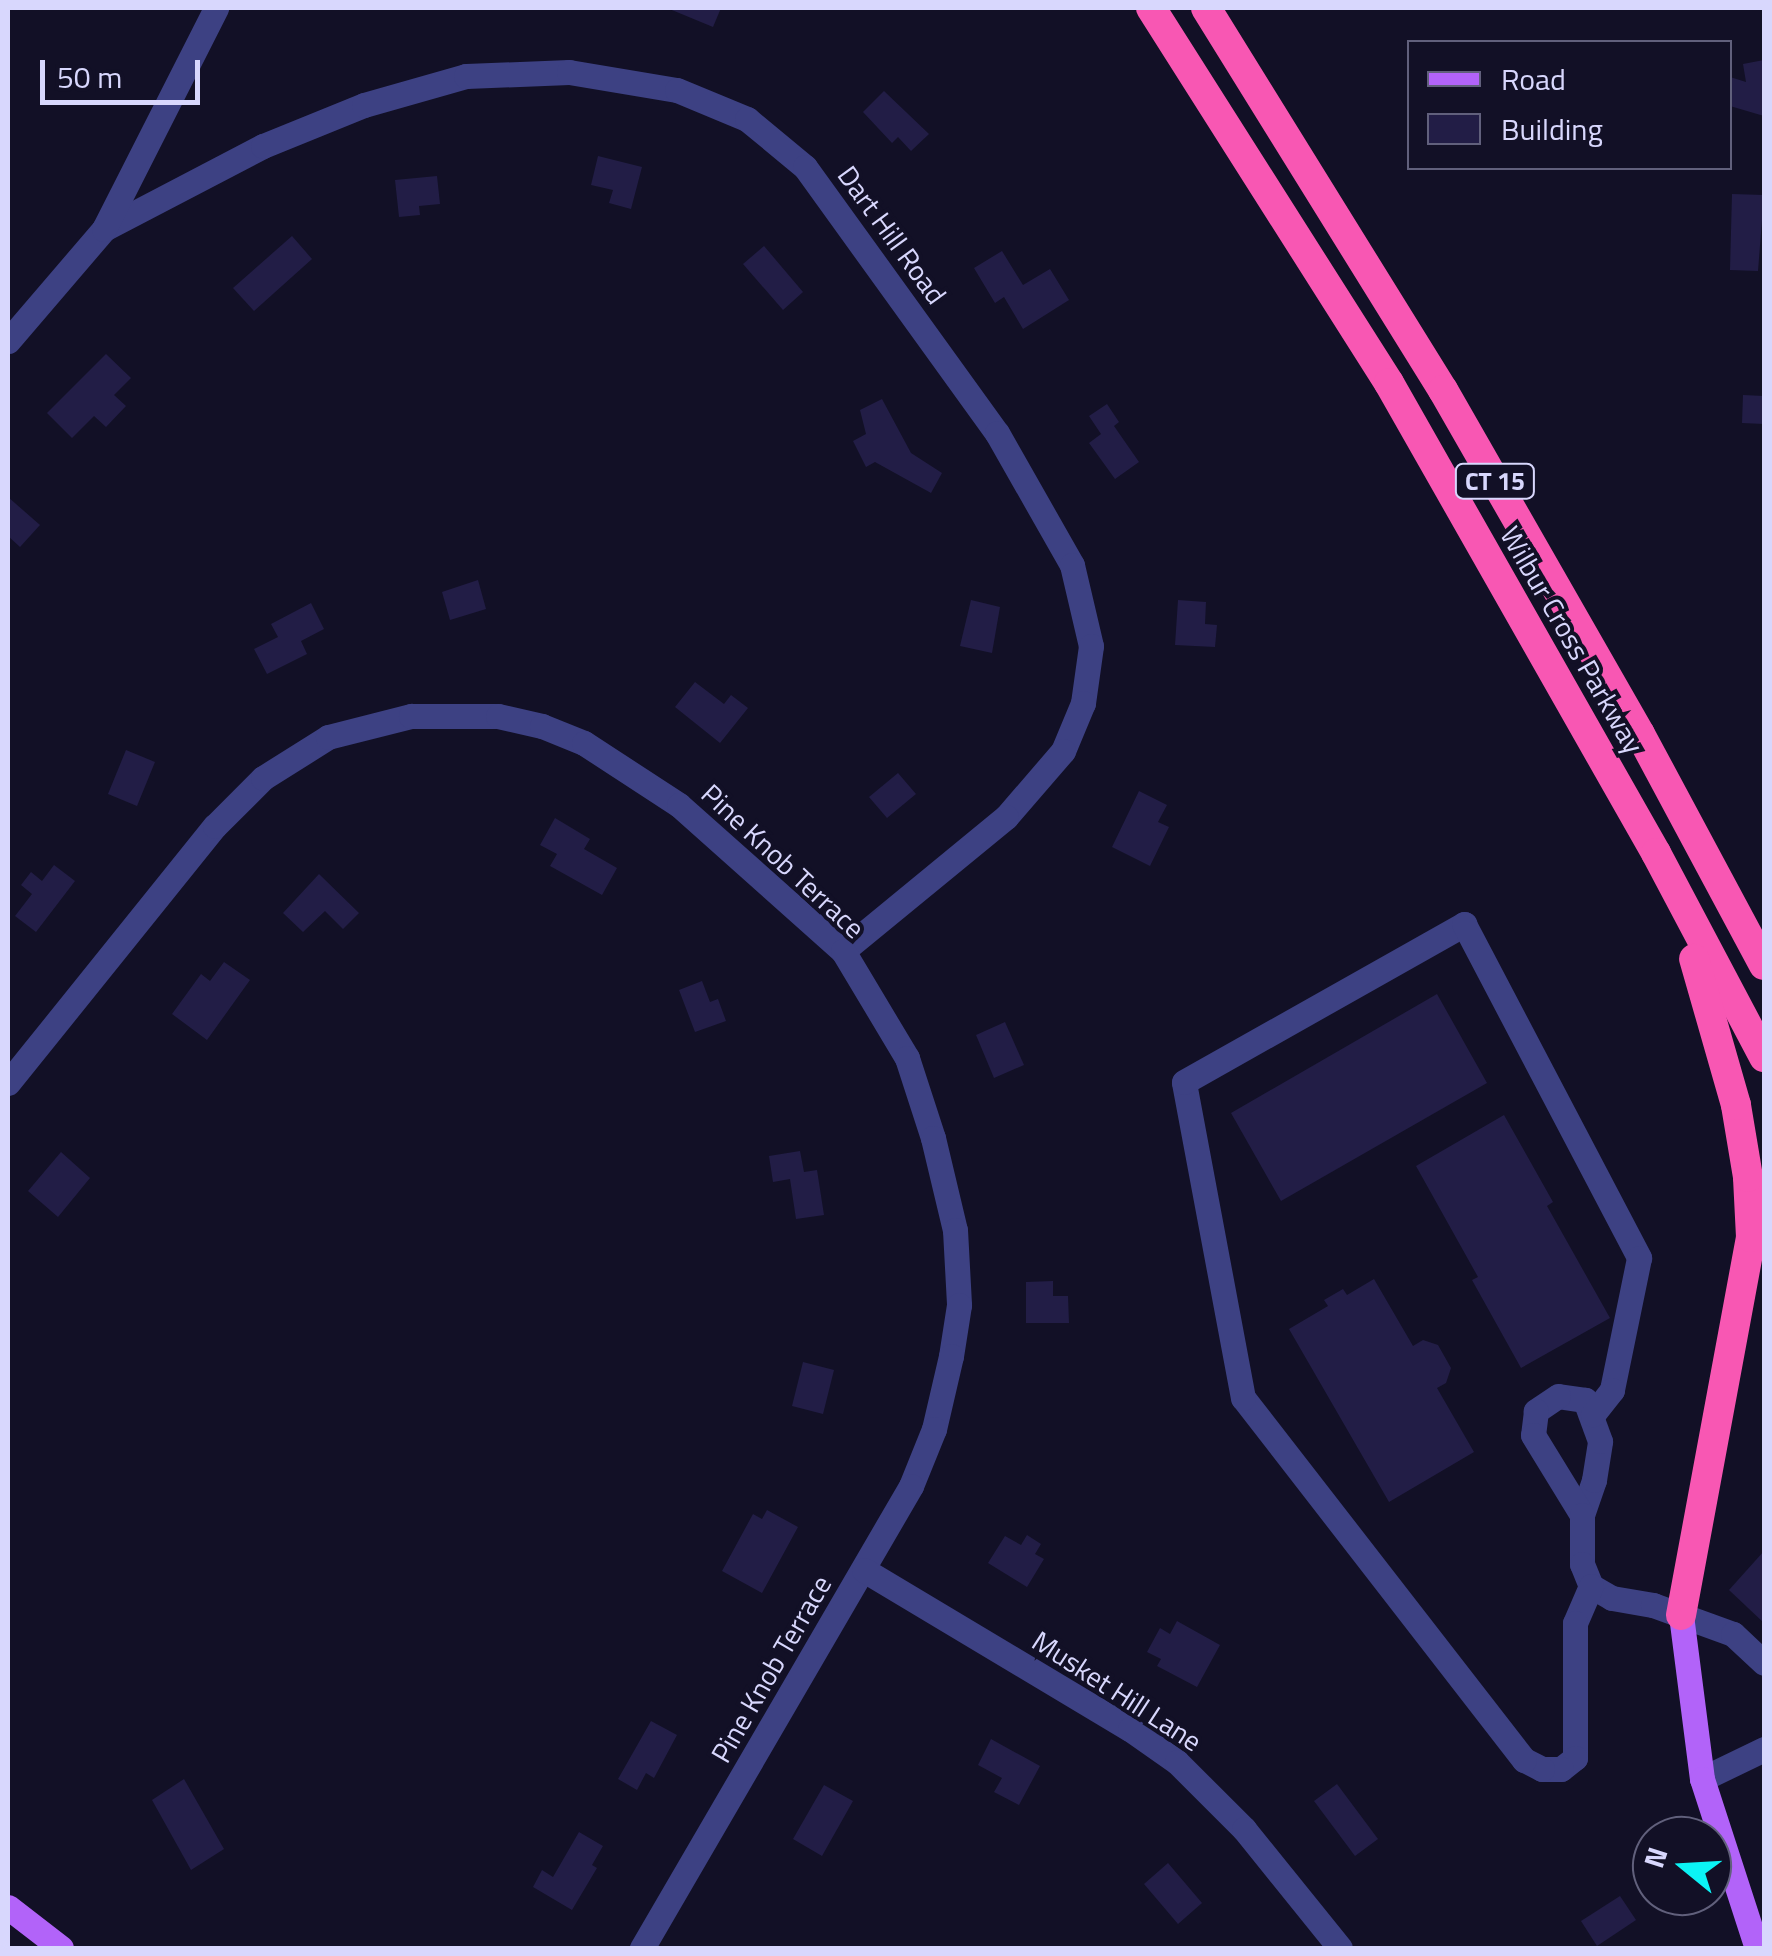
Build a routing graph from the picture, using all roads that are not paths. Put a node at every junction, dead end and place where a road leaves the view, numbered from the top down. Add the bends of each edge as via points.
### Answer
1 (216, 8) edge
2 (1151, 8) edge
3 (1206, 8) edge
4 (104, 229) junction
5 (8, 341) edge
6 (1656, 853) junction
7 (843, 951) junction
8 (1764, 965) edge
9 (1764, 1058) edge
10 (8, 1083) edge
11 (1593, 1414) junction
12 (1582, 1514) junction
13 (864, 1570) junction
14 (1590, 1586) junction
15 (1681, 1615) junction
16 (1764, 1663) edge
17 (1764, 1749) edge
18 (1702, 1779) junction
19 (8, 1908) edge
20 (61, 1948) edge
21 (642, 1948) edge
22 (1340, 1948) edge
23 (1757, 1948) edge

1 - 4 street
2 - 6 highway, Wilbur Cross Parkway / CT 15 via 1389,384
3 - 8 highway, Wilbur Cross Parkway / CT 15 via 1443,390
4 - 5 street
4 - 7 street, Dart Hill Road via 262,146 364,105 466,76 569,72 677,90 747,119 805,167 996,433 1072,565 1091,646 1083,703 1063,750 1006,817
6 - 9 highway, Wilbur Cross Parkway / CT 15
6 - 15 highway via 1722,1048 1751,1209 1749,1263
7 - 10 street, Pine Knob Terrace via 679,805 584,743 498,716 412,716 328,737 263,778 215,826
7 - 13 street, Pine Knob Terrace via 907,1058 955,1230 959,1305 934,1429
11 - 12 street via 1600,1441
11 - 12 street via 1585,1400 1558,1396 1536,1410 1531,1424
11 - 14 street via 1612,1390 1639,1258 1464,924 1184,1082 1243,1398 1524,1760 1542,1769 1561,1769 1575,1758 1575,1623
12 - 14 street via 1582,1564
13 - 21 street, Pine Knob Terrace
13 - 22 street, Musket Hill Lane via 1176,1762 1244,1829
14 - 15 street
15 - 16 street via 1732,1634
15 - 18 main road
17 - 18 street
18 - 23 main road
19 - 20 main road

